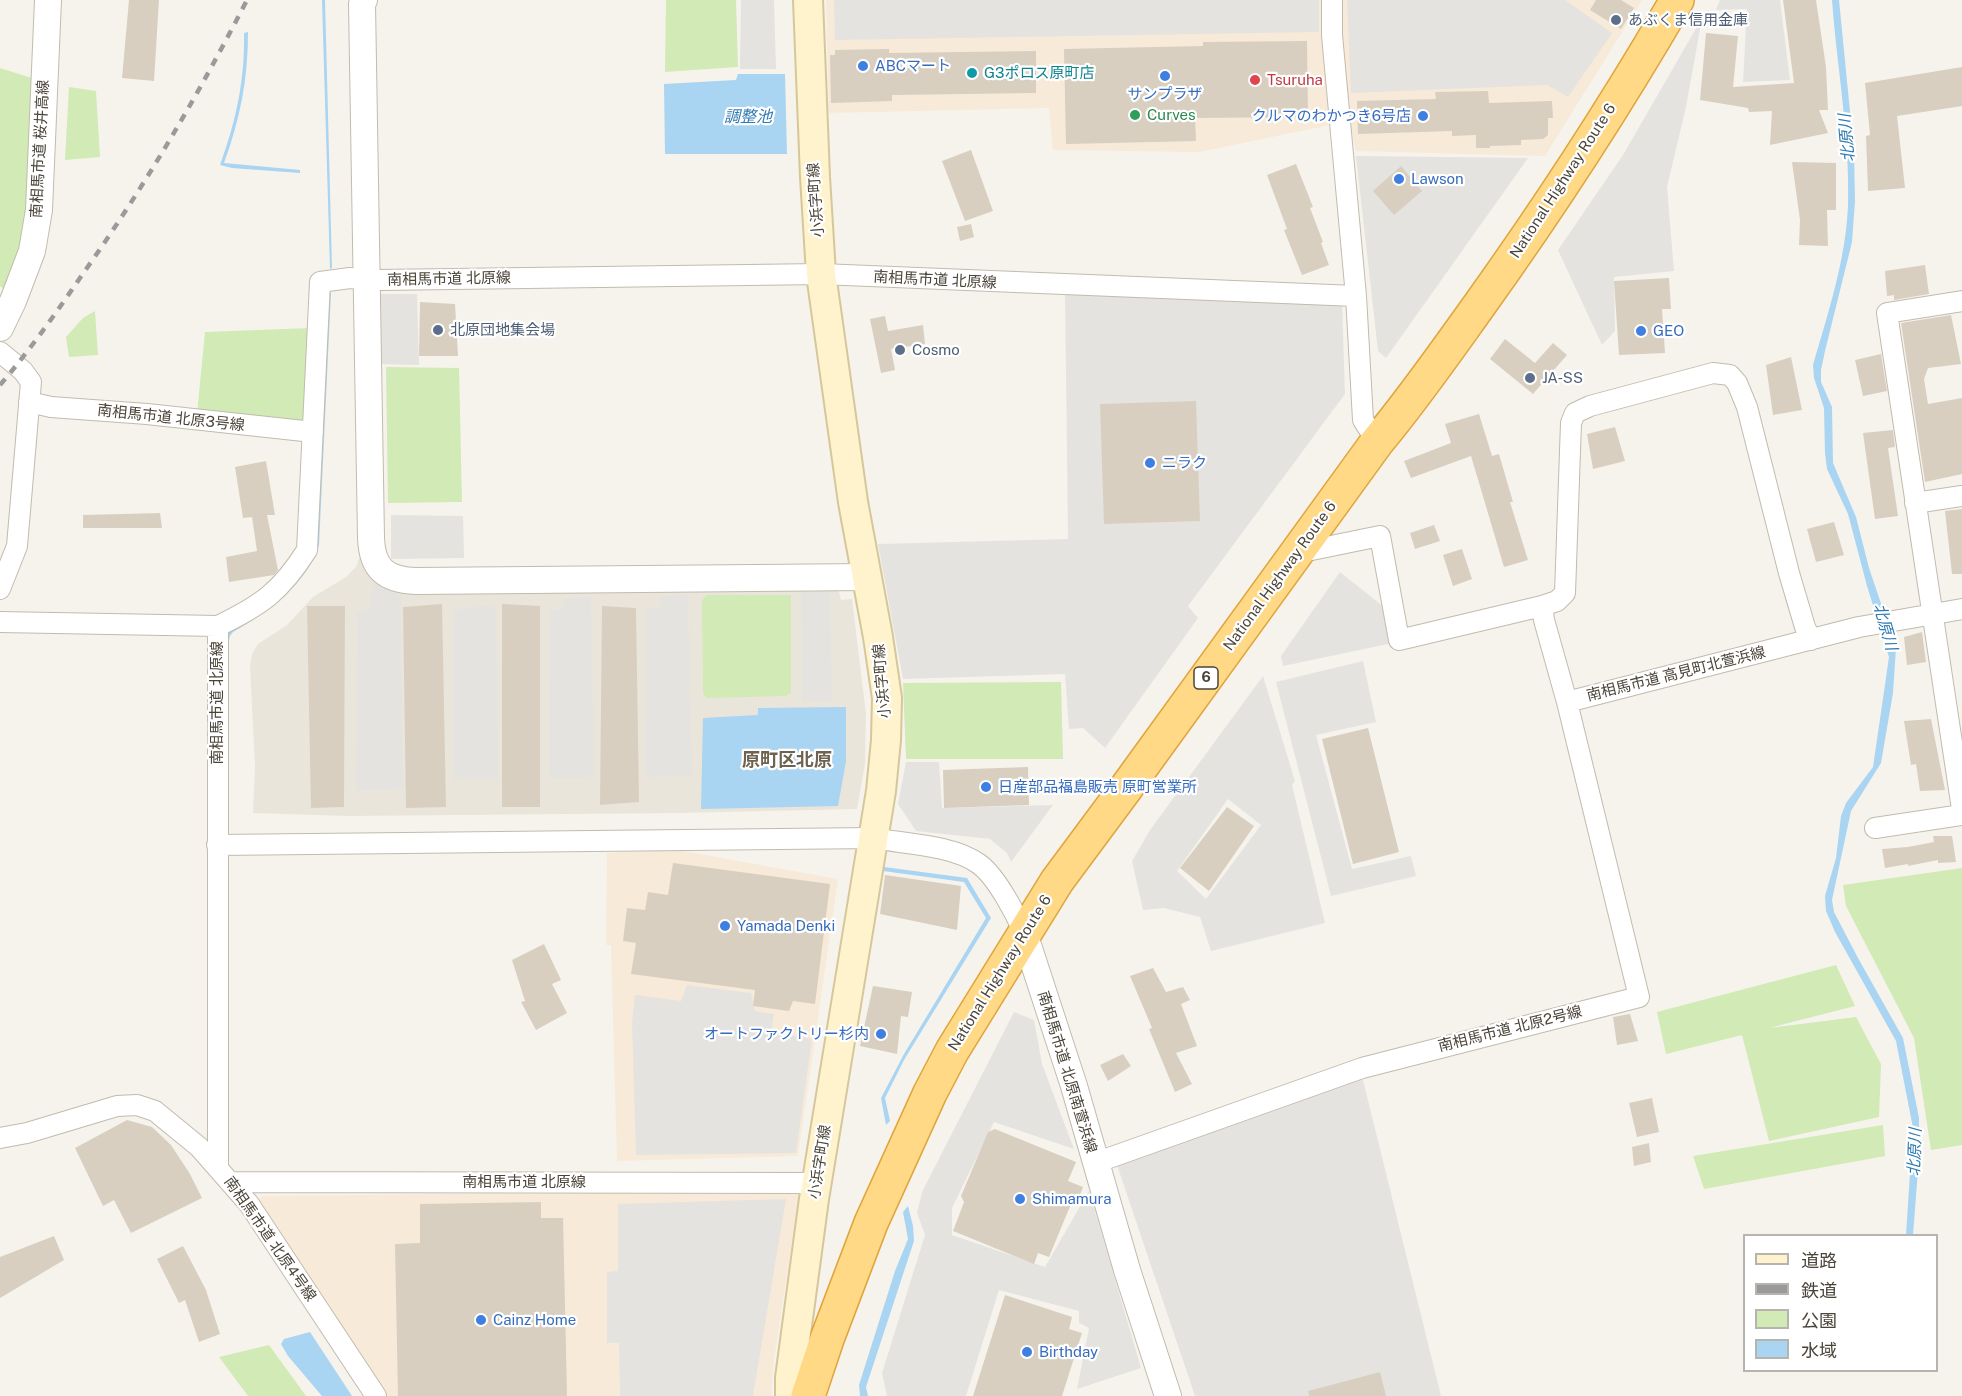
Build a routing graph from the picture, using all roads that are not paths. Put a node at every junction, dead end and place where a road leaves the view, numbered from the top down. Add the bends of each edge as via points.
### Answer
1 (48, 0) edge
2 (364, 0) edge
3 (808, 0) edge
4 (1332, 0) edge
5 (1677, 0) edge
6 (821, 274) junction
7 (366, 279) junction
8 (1356, 296) junction
9 (1962, 301) edge
10 (0, 328) edge
11 (0, 352) edge
12 (29, 402) junction
13 (313, 432) junction
14 (1377, 442) junction
15 (1962, 496) edge
16 (1915, 503) junction
17 (1297, 553) junction
18 (867, 577) junction
19 (0, 589) edge
20 (1542, 606) junction
21 (1962, 609) edge
22 (1933, 614) junction
23 (0, 622) edge
24 (218, 626) junction
25 (1811, 640) junction
26 (1567, 702) junction
27 (1962, 809) edge
28 (1962, 814) edge
29 (1875, 828) dead end
30 (873, 838) junction
31 (217, 845) junction
32 (1024, 933) junction
33 (0, 1138) edge
34 (1095, 1164) junction
35 (218, 1167) junction
36 (232, 1182) junction
37 (817, 1183) junction
38 (376, 1396) edge
39 (790, 1396) edge
40 (808, 1396) edge
41 (1168, 1396) edge

1 - 10 street, 南相馬市道 桜井高線 via 39,210 32,250
2 - 7 street
3 - 6 main road, 小浜字町線
4 - 8 street
5 - 14 highway, National Highway Route 6 / 6 via 1520,248
6 - 7 street, 南相馬市道 北原線
6 - 8 street, 南相馬市道 北原線
6 - 18 main road, 小浜字町線
7 - 13 street, 南相馬市道 北原線 via 320,282
7 - 18 street via 372,547 375,563 386,574 400,581
8 - 14 street via 1363,420
9 - 16 street via 1887,313
11 - 12 street via 28,376
12 - 13 street, 南相馬市道 北原3号線
12 - 19 street via 17,546
13 - 24 street, 南相馬市道 北原線 via 307,550 278,589 247,612
14 - 17 highway, National Highway Route 6 / 6
15 - 16 street
16 - 22 street
17 - 20 street via 1380,536 1399,640
17 - 32 highway, National Highway Route 6 / 6 via 1057,881
18 - 30 main road, 小浜字町線 via 887,698 881,791
20 - 25 street via 1557,602 1565,593 1571,423 1575,413 1713,373 1730,375 1747,406 1789,573
20 - 26 street, 南相馬市道 高見町北萱浜線
21 - 22 street
22 - 25 street, 南相馬市道 高見町北萱浜線
22 - 27 street
23 - 24 street
24 - 31 street, 南相馬市道 北原線
25 - 26 street, 南相馬市道 高見町北萱浜線
26 - 34 street, 南相馬市道 北原2号線 via 1638,997 1362,1068
28 - 29 street
30 - 31 street, 南相馬市道 北原南萱浜線
30 - 32 street, 南相馬市道 北原南萱浜線 via 955,852 981,865 1013,908
30 - 37 main road, 小浜字町線
31 - 35 street, 南相馬市道 北原線
32 - 34 street, 南相馬市道 北原南萱浜線
32 - 40 highway, National Highway Route 6 / 6 via 952,1051 910,1136 871,1223
33 - 35 street, 南相馬市道 北原4号線 via 111,1108 137,1105 155,1111
34 - 41 street, 南相馬市道 北原南萱浜線
35 - 36 street, 南相馬市道 北原4号線
36 - 37 street, 南相馬市道 北原線
36 - 38 street, 南相馬市道 北原4号線
37 - 39 main road, 小浜字町線

